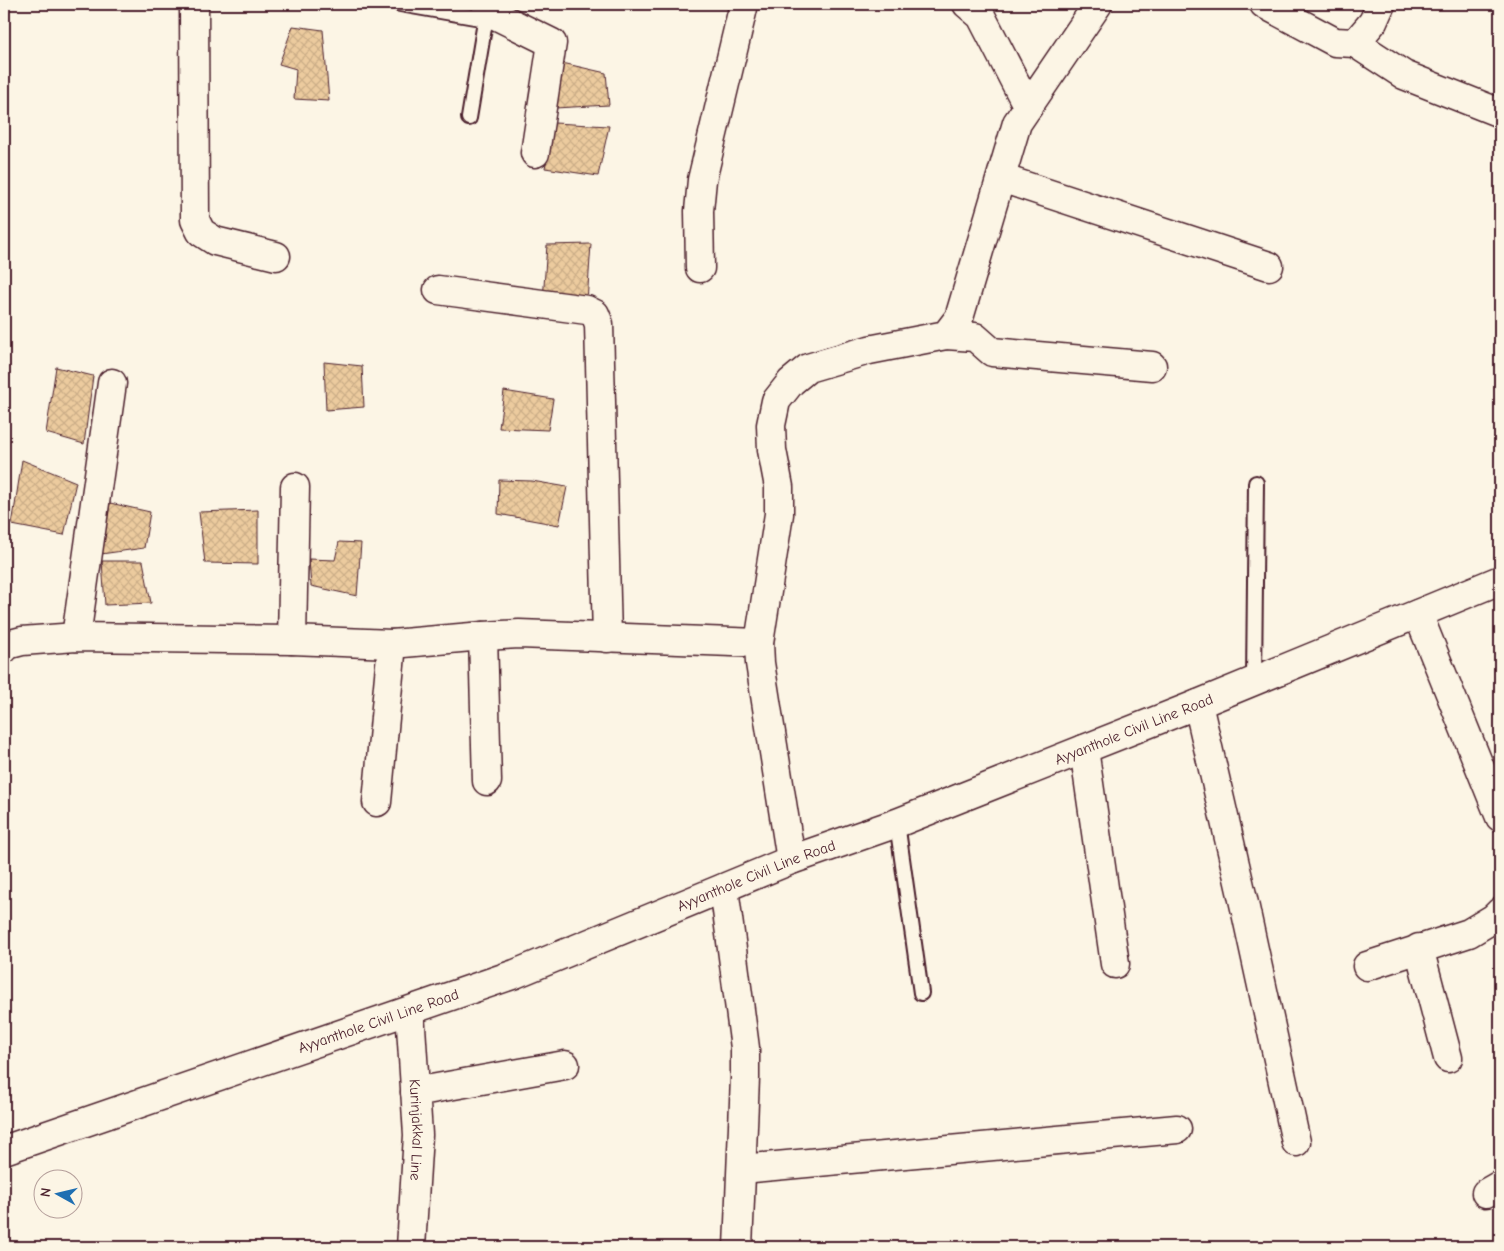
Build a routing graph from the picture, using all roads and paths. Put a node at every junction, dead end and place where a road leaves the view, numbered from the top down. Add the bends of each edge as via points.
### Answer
1 (194, 4) edge
2 (400, 4) edge
3 (744, 4) edge
4 (967, 4) edge
5 (1098, 4) edge
6 (1264, 4) edge
7 (1381, 4) edge
8 (487, 12) edge
9 (1355, 43) junction
10 (1028, 107) junction
11 (1500, 113) edge
12 (469, 118) dead end
13 (535, 153) dead end
14 (1001, 178) junction
15 (276, 256) dead end
16 (1269, 266) dead end
17 (700, 268) dead end
18 (438, 290) dead end
19 (946, 335) junction
20 (1152, 366) dead end
21 (112, 383) dead end
22 (1256, 484) dead end
23 (295, 486) dead end
24 (1500, 580) edge
25 (1418, 614) junction
26 (483, 636) junction
27 (76, 637) junction
28 (607, 638) junction
29 (292, 640) junction
30 (392, 644) junction
31 (759, 644) junction
32 (4, 649) edge
33 (1254, 681) junction
34 (1198, 704) junction
35 (1084, 749) junction
36 (487, 781) dead end
37 (376, 802) dead end
38 (1500, 817) edge
39 (897, 823) junction
40 (791, 860) junction
41 (724, 888) junction
42 (1500, 912) edge
43 (1419, 948) junction
44 (1114, 964) dead end
45 (1367, 966) dead end
46 (920, 993) dead end
47 (410, 1012) junction
48 (1448, 1058) dead end
49 (565, 1065) dead end
50 (415, 1092) junction
51 (1177, 1129) dead end
52 (1296, 1142) dead end
53 (4, 1150) edge
54 (742, 1169) junction
55 (410, 1247) edge
56 (738, 1247) edge

1 - 15 street via 195,220 201,232 215,240
2 - 8 lane
3 - 17 street via 702,180
4 - 10 street via 981,16
5 - 10 street
6 - 9 street via 1335,42
7 - 9 street via 1373,22
8 - 12 lane
8 - 13 street via 552,43
9 - 11 street via 1404,75
10 - 14 street via 1017,123
14 - 16 street
14 - 19 street via 959,318
18 - 28 street via 587,310 595,314 599,324
19 - 20 street via 975,337 992,352
19 - 31 street via 869,350 808,368 776,400 771,425 779,514
21 - 27 street
22 - 33 lane
23 - 29 street
24 - 25 street, Ayyanthole Civil Line Road
25 - 33 street, Ayyanthole Civil Line Road
25 - 38 street
26 - 28 street via 519,634
26 - 30 street
26 - 36 street
27 - 29 street
27 - 32 street via 22,641
28 - 31 street
29 - 30 street
30 - 37 street
31 - 40 street
33 - 34 street, Ayyanthole Civil Line Road
34 - 35 street, Ayyanthole Civil Line Road
34 - 52 street
35 - 39 street, Ayyanthole Civil Line Road
35 - 44 street
39 - 40 street, Ayyanthole Civil Line Road
39 - 46 lane
40 - 41 street, Ayyanthole Civil Line Road
41 - 47 street, Ayyanthole Civil Line Road via 515,974
41 - 54 street via 745,1048
42 - 43 street via 1469,932
43 - 45 street
43 - 48 street
47 - 50 street, Kurinjakkal Line
47 - 53 street, Ayyanthole Civil Line Road
49 - 50 street
50 - 55 street, Kurinjakkal Line via 418,1135
51 - 54 street
54 - 56 street

